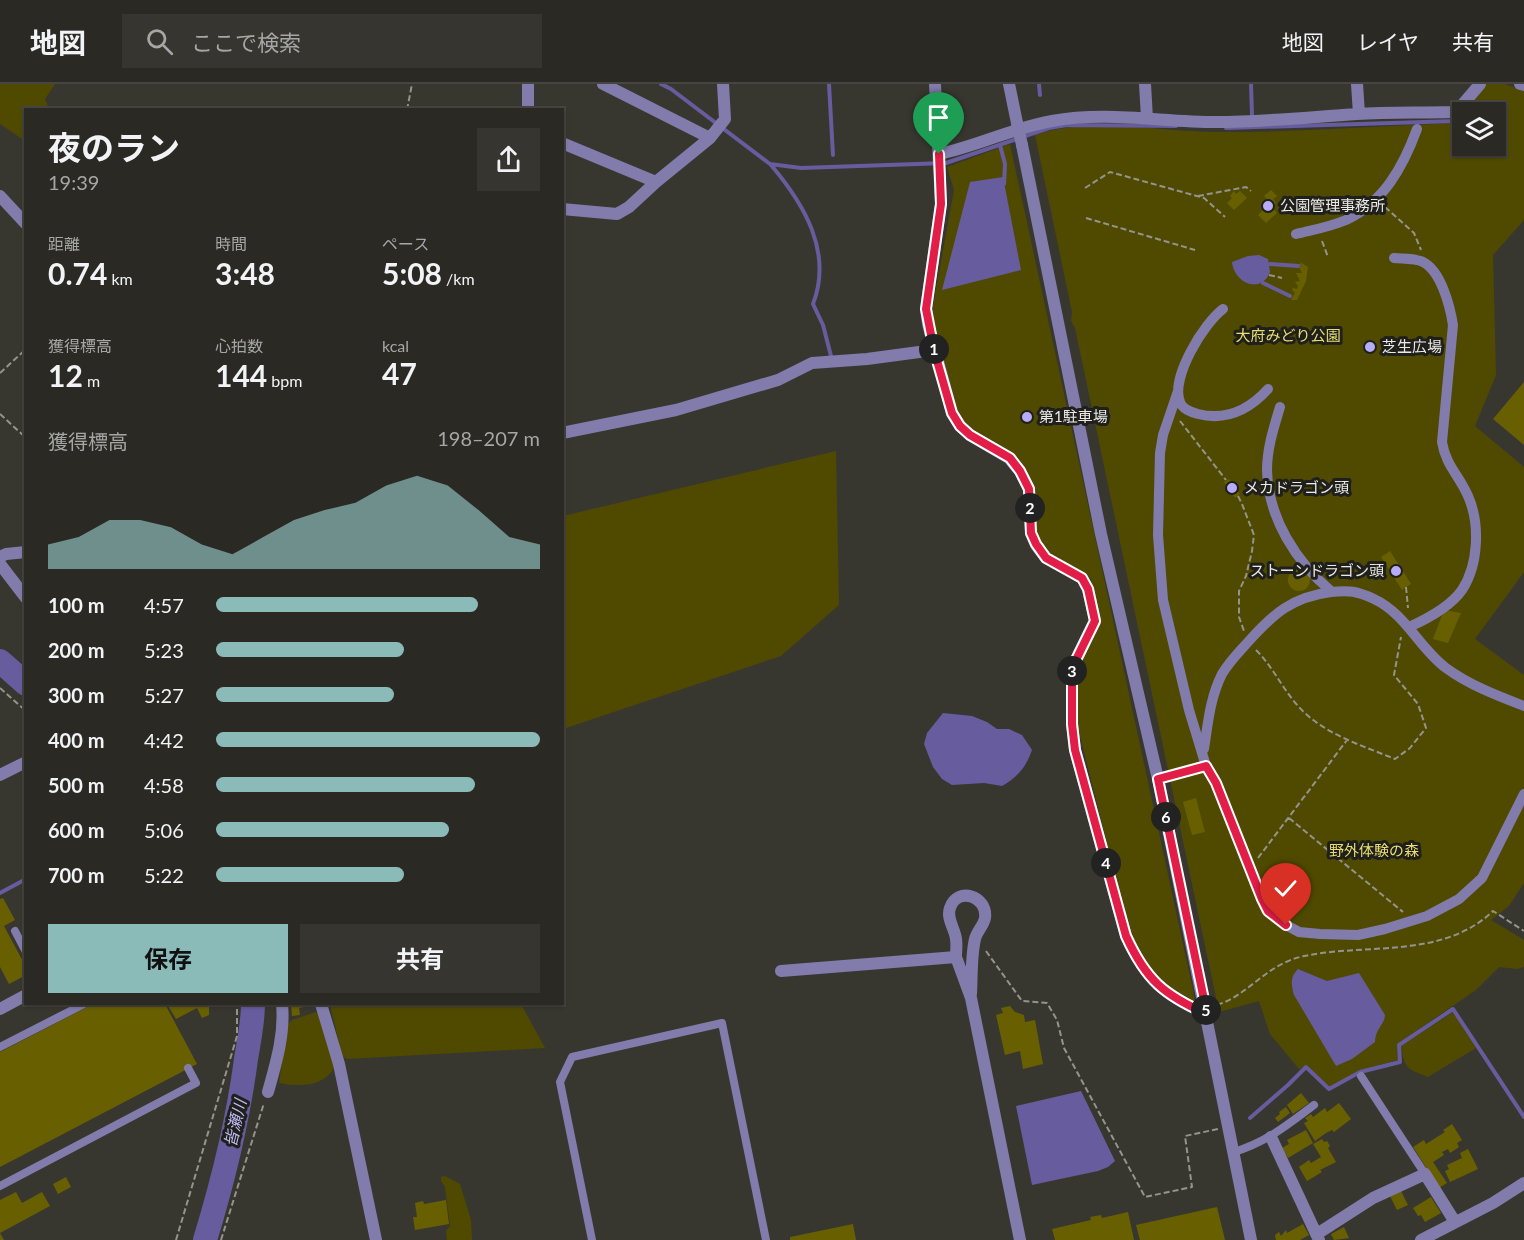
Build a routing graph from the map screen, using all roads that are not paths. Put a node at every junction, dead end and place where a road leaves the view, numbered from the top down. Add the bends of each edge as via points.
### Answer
1 (528, 84) edge
2 (603, 84) edge
3 (723, 84) edge
4 (935, 84) edge
5 (1009, 84) edge
6 (1145, 84) edge
7 (1357, 84) edge
8 (1480, 84) edge
9 (528, 108) edge
10 (1359, 114) junction
11 (1147, 118) junction
12 (1417, 129) dead end
13 (712, 135) junction
14 (564, 144) edge
15 (940, 161) junction
16 (656, 182) junction
17 (0, 196) edge
18 (564, 209) edge
19 (24, 222) edge
20 (1296, 234) dead end
21 (1394, 258) dead end
22 (1223, 309) dead end
23 (934, 350) junction
24 (1268, 389) dead end
25 (1178, 391) junction
26 (1280, 407) dead end
27 (564, 432) edge
28 (24, 552) edge
29 (0, 557) edge
30 (0, 564) edge
31 (1332, 592) junction
32 (24, 595) edge
33 (1407, 625) junction
34 (1524, 706) edge
35 (1203, 752) junction
36 (24, 763) edge
37 (0, 776) edge
38 (1524, 794) edge
39 (15, 931) dead end
40 (24, 948) edge
41 (956, 957) junction
42 (781, 971) dead end
43 (24, 996) edge
44 (971, 998) junction
45 (82, 1005) edge
46 (282, 1005) edge
47 (321, 1005) edge
48 (0, 1009) edge
49 (1206, 1011) junction
50 (0, 1047) edge
51 (188, 1068) dead end
52 (1361, 1076) dead end
53 (268, 1092) road end
54 (1314, 1105) dead end
55 (1271, 1137) junction
56 (1234, 1152) junction
57 (1425, 1174) junction
58 (1524, 1183) edge
59 (0, 1186) edge
60 (1455, 1222) junction
61 (1318, 1237) edge
62 (376, 1240) edge
63 (592, 1240) edge
64 (766, 1240) edge
65 (1020, 1240) edge
66 (1251, 1240) edge
67 (1421, 1240) edge

1 - 9 street
2 - 13 street
3 - 13 street via 725,119
4 - 15 street
5 - 49 street, bridge via 1101,534
6 - 11 street
7 - 10 street
8 - 10 street via 1452,112
10 - 11 street via 1215,122
11 - 15 street via 1078,117 1052,121 1006,132
12 - 20 street via 1402,165 1377,200 1346,220
13 - 16 street
14 - 16 street
15 - 23 street via 941,204 926,309
16 - 18 street via 617,214
17 - 19 street
21 - 33 street via 1422,262 1435,273 1450,307 1453,325 1442,442 1446,460 1473,508 1475,537 1473,561 1462,590 1431,615
22 - 25 street via 1203,329 1189,355
23 - 27 street via 812,363 778,380 676,410
23 - 49 street via 952,413 960,426 1010,458 1020,471 1029,489 1031,533 1036,544 1046,558 1082,578 1088,589 1095,621 1072,668 1073,733 1126,936 1158,986 1177,1000
24 - 25 street via 1237,413 1213,417 1183,407
25 - 35 street via 1163,435 1158,535 1164,600 1189,710
26 - 31 street via 1267,471 1273,501 1282,530 1298,557
28 - 29 street
30 - 32 street
31 - 33 street via 1352,590 1386,606
31 - 35 street via 1305,597 1283,608 1234,657 1212,699
33 - 34 street via 1445,668 1492,694
35 - 38 street via 1268,911 1299,932 1358,934 1413,921 1459,900 1482,878
36 - 37 street
39 - 40 lane
41 - 42 street
41 - 44 street
41 - 44 street via 956,938 948,914 958,897 969,894 982,904 985,917 975,939
43 - 48 street
44 - 65 street
45 - 50 lane
46 - 53 street via 279,1053
47 - 62 street via 339,1064
49 - 56 street
51 - 59 lane via 196,1083
52 - 57 lane
54 - 55 lane
55 - 56 lane
55 - 61 street
56 - 66 street
57 - 60 street
57 - 61 street via 1373,1198
58 - 60 street
60 - 67 street
63 - 64 lane via 560,1082 572,1057 723,1023

